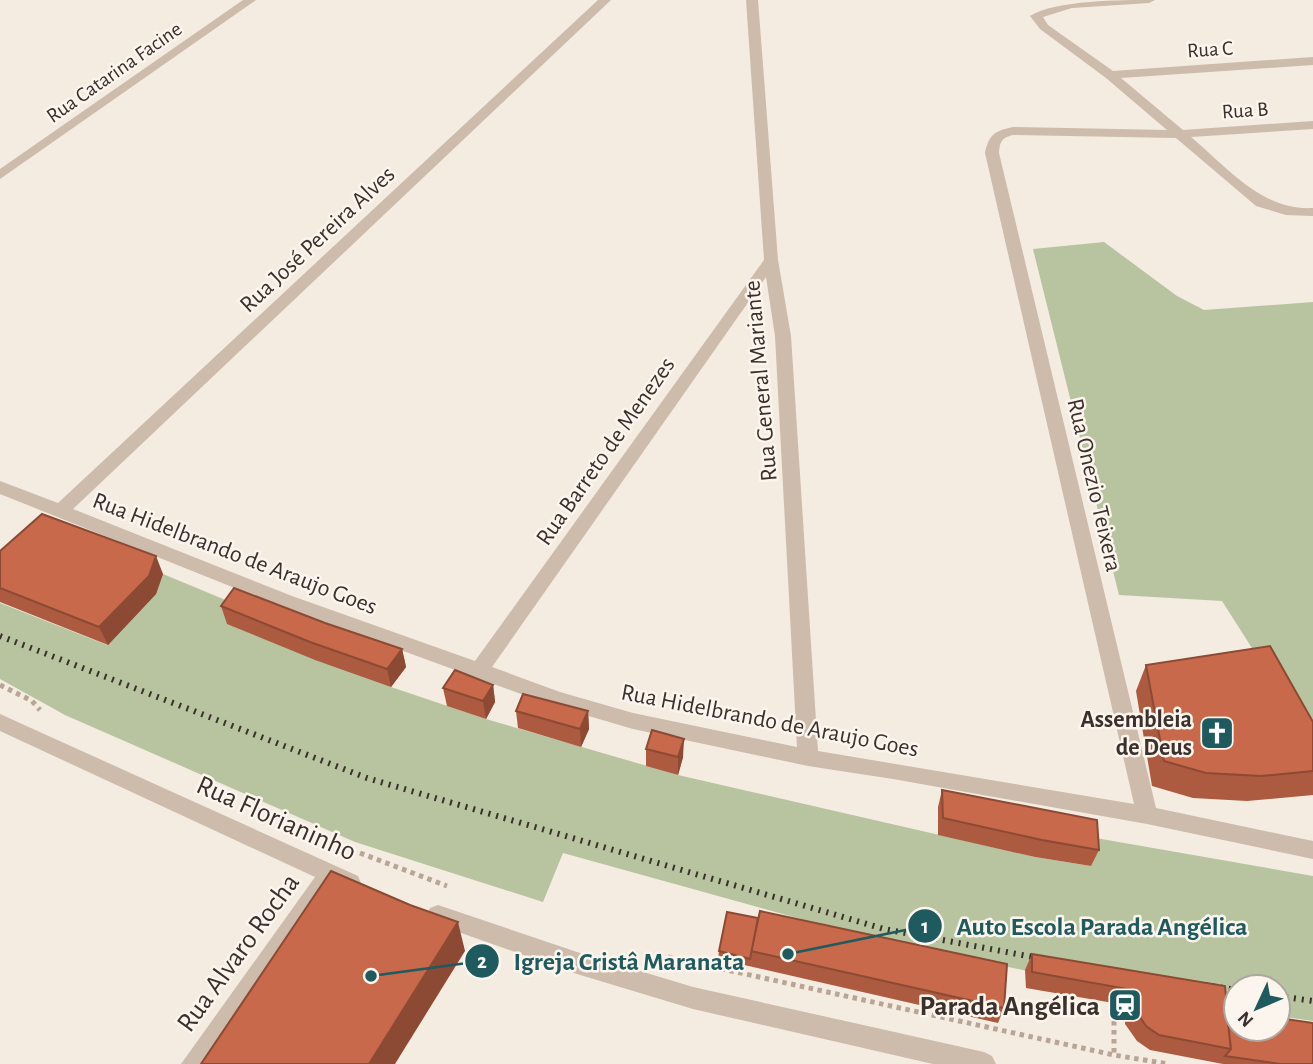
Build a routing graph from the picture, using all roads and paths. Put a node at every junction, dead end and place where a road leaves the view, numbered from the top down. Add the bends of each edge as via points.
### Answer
1 (250, 0) edge
2 (605, 0) edge
3 (752, 0) edge
4 (1149, 0) edge
5 (1313, 61) edge
6 (1110, 75) junction
7 (1313, 125) edge
8 (1180, 134) junction
9 (995, 167) joint
10 (0, 175) edge
11 (1313, 212) edge
12 (771, 260) junction
13 (0, 487) edge
14 (61, 511) junction
15 (479, 671) junction
16 (0, 685) edge
17 (48, 720) dead end
18 (0, 722) edge
19 (808, 758) junction
20 (1147, 815) junction
21 (348, 849) dead end
22 (1313, 850) edge
23 (328, 875) junction
24 (366, 889) edge
25 (460, 890) dead end
26 (416, 907) edge
27 (666, 956) dead end
28 (1114, 1003) edge
29 (1114, 1055) junction
30 (193, 1064) edge
31 (984, 1064) edge
32 (1168, 1064) edge

1 - 10 street, Rua Catarina Facine
2 - 14 street, Rua José Pereira Alves
3 - 12 street, Rua General Mariante
4 - 6 street via 1071,4 1035,16
5 - 6 street, Rua C
6 - 8 street
7 - 8 street, Rua B
8 - 9 street, Rua B via 1013,131 994,141
8 - 11 street via 1261,202 1277,210
9 - 20 street, Rua Onezio Teixera
12 - 15 street, Rua Barreto de Menezes
12 - 19 street, Rua General Mariante via 783,336
13 - 14 street, Rua Hidelbrando de Araujo Goes
14 - 15 street, Rua Hidelbrando de Araujo Goes via 286,601
15 - 19 street, Rua Hidelbrando de Araujo Goes via 633,721
16 - 17 path via 32,701
18 - 23 street, Rua Florianinho
19 - 20 street, Rua Hidelbrando de Araujo Goes
20 - 22 street, Rua Hidelbrando de Araujo Goes
21 - 25 path
23 - 24 street, Rua Florianinho
23 - 30 street, Rua Alvaro Rocha
26 - 31 street via 693,998
27 - 29 path
28 - 29 path
29 - 32 path

